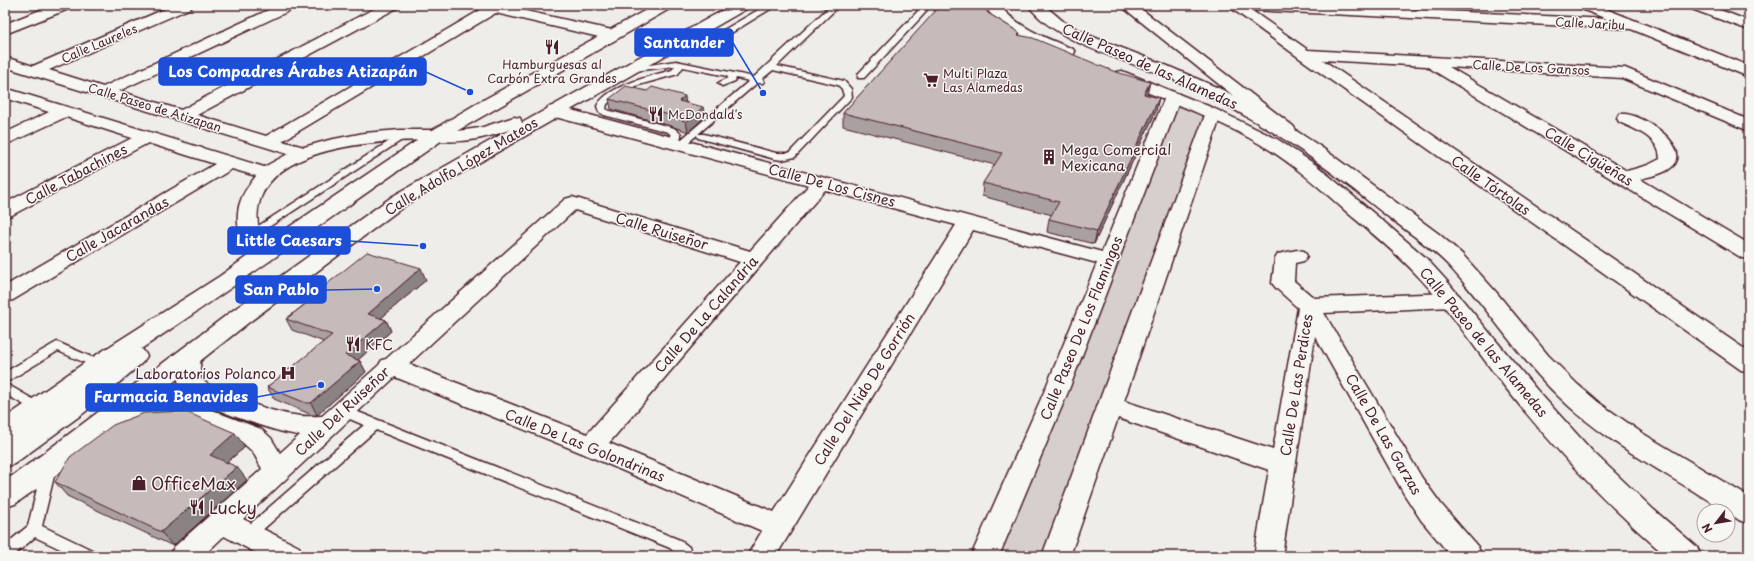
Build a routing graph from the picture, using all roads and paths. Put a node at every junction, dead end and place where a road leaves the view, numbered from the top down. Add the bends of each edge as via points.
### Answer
1 (38, 5) edge
2 (66, 5) edge
3 (186, 5) edge
4 (290, 5) edge
5 (392, 5) edge
6 (666, 5) edge
7 (820, 5) edge
8 (922, 5) edge
9 (991, 5) edge
10 (1036, 5) edge
11 (1127, 5) edge
12 (1234, 5) edge
13 (1584, 5) edge
14 (1694, 5) edge
15 (490, 6) edge
16 (834, 6) edge
17 (768, 8) dead end
18 (747, 11) edge
19 (5, 18) edge
20 (1632, 25) junction
21 (1749, 26) edge
22 (5, 29) edge
23 (612, 35) junction
24 (1303, 54) junction
25 (1428, 61) junction
26 (5, 62) edge
27 (1199, 62) junction
28 (676, 63) junction
29 (768, 69) junction
30 (627, 70) junction
31 (34, 71) junction
32 (1749, 72) edge
33 (732, 74) junction
34 (861, 76) dead end
35 (758, 80) junction
36 (1187, 80) junction
37 (722, 84) dead end
38 (105, 92) junction
39 (5, 93) edge
40 (1173, 97) junction
41 (577, 98) junction
42 (65, 111) junction
43 (554, 111) junction
44 (1213, 115) junction
45 (183, 116) junction
46 (1625, 118) dead end
47 (1749, 126) edge
48 (406, 134) junction
49 (437, 135) junction
50 (146, 137) junction
51 (5, 140) edge
52 (268, 142) junction
53 (685, 142) junction
54 (1312, 149) junction
55 (304, 153) junction
56 (229, 163) junction
57 (267, 174) junction
58 (1624, 177) junction
59 (822, 182) junction
60 (572, 203) joint
61 (5, 211) edge
62 (968, 222) junction
63 (251, 234) junction
64 (274, 247) junction
65 (1749, 253) edge
66 (1297, 256) dead end
67 (753, 259) junction
68 (1109, 260) junction
69 (228, 281) junction
70 (5, 294) edge
71 (1451, 300) junction
72 (1310, 306) junction
73 (190, 355) junction
74 (1749, 364) edge
75 (99, 365) junction
76 (390, 366) junction
77 (5, 378) edge
78 (194, 386) junction
79 (5, 388) edge
80 (1568, 391) junction
81 (1527, 396) junction
82 (1110, 406) junction
83 (39, 408) junction
84 (166, 408) junction
85 (335, 418) junction
86 (374, 424) junction
87 (98, 427) junction
88 (5, 432) edge
89 (591, 446) junction
90 (5, 456) edge
91 (50, 464) junction
92 (1283, 464) junction
93 (276, 471) junction
94 (11, 491) edge
95 (1749, 512) edge
96 (222, 522) junction
97 (779, 526) junction
98 (34, 529) junction
99 (247, 535) junction
100 (5, 554) edge
101 (90, 556) edge
102 (184, 556) edge
103 (289, 556) edge
104 (685, 556) edge
105 (761, 556) edge
106 (984, 556) edge
107 (1056, 556) edge
108 (1268, 556) edge
109 (1468, 556) edge
110 (1687, 556) edge

1 - 19 street
2 - 22 street
3 - 31 street, Calle Laureles
4 - 38 street
5 - 45 street
6 - 23 street
7 - 16 lane
8 - 34 lane via 921,12
9 - 40 street, Calle Paseo de las Alamedas via 1004,20 1022,32
10 - 36 street, Calle Paseo de las Alamedas via 1061,27 1076,35
11 - 27 street
12 - 20 street, Calle Jaribu
12 - 24 street, Calle Tórtolas
13 - 20 street
14 - 21 street
15 - 23 street
15 - 52 street
16 - 29 lane
17 - 18 lane
18 - 30 street, Calle Adolfo López Mateos
20 - 32 street
23 - 49 street
24 - 25 street, Calle De Los Gansos
24 - 74 street, Calle Tórtolas
25 - 47 street, Calle De Los Gansos via 1625,73
25 - 58 street, Calle Cigüeñas
26 - 31 street, Calle Paseo de Atizapan
27 - 36 street via 1204,73
27 - 54 street
28 - 30 lane
28 - 33 lane
28 - 53 lane via 679,66 674,72 632,84 603,102 601,106 607,113 671,130 676,134 676,138
29 - 35 lane
29 - 53 lane via 801,73 841,83 846,87 848,97 792,155 787,157
30 - 41 street, Calle Adolfo López Mateos
31 - 38 street, Calle Paseo de Atizapan
33 - 35 lane
33 - 37 lane via 732,79
35 - 53 lane
35 - 53 lane via 744,89
36 - 54 street, Calle Paseo de las Alamedas via 1248,111
38 - 45 street, Calle Paseo de Atizapan
39 - 42 street
40 - 44 street, Calle Paseo de las Alamedas
40 - 68 street, Calle Paseo De Los Flamingos
41 - 43 street, Calle Adolfo López Mateos
41 - 49 street via 490,131 455,138
42 - 50 street
42 - 51 street
43 - 53 street, Calle De Los Cisnes
43 - 73 street, Calle Adolfo López Mateos via 400,200
44 - 71 street, Calle Paseo de las Alamedas via 1258,136 1309,169 1423,268
44 - 82 street
45 - 52 street, Calle Paseo de Atizapan
46 - 58 street via 1652,131 1664,144 1669,156 1668,162 1661,166
48 - 49 street
48 - 55 street via 342,141
48 - 63 lane
49 - 64 street
50 - 56 street
50 - 61 street, Calle Tabachines
52 - 55 street, Calle Paseo de Atizapan
53 - 59 street, Calle De Los Cisnes
54 - 80 street, Calle Paseo de las Alamedas via 1433,240 1459,263 1536,358
55 - 57 street
56 - 57 street
56 - 70 street, Calle Jacarandas
57 - 63 street via 254,192 247,210
58 - 65 street, Calle Cigüeñas
59 - 62 street, Calle De Los Cisnes
59 - 67 street, Calle De La Calandria
60 - 67 street, Calle Ruiseñor
60 - 76 street, Calle Del Ruiseñor
62 - 68 street, Calle De Los Cisnes
62 - 97 street, Calle Del Nido De Gorrión
63 - 64 street via 254,241
64 - 69 street
66 - 72 street, Calle De Las Garzas via 1286,259 1283,283
67 - 89 street, Calle De La Calandria
68 - 106 street, Calle Paseo De Los Flamingos via 1056,392
69 - 75 street
69 - 90 street via 76,405
71 - 72 street, Calle De Las Perdices
71 - 81 street, Calle Paseo de las Alamedas
72 - 92 street, Calle De Las Perdices
72 - 109 street, Calle De Las Garzas via 1413,486
73 - 78 street via 187,373
73 - 87 street, Calle Adolfo López Mateos
75 - 77 lane via 57,346
75 - 83 street
76 - 85 street, Calle Del Ruiseñor
76 - 89 street, Calle De Las Golondrinas
78 - 84 street
78 - 85 street via 208,394 289,425
79 - 83 lane
80 - 81 street
80 - 95 street, Calle Paseo de las Alamedas via 1604,421
81 - 110 street, Calle Paseo de las Alamedas via 1608,486
82 - 92 street
82 - 107 street
83 - 88 street
84 - 87 street
84 - 93 street via 190,411 252,436 262,445
85 - 86 lane
85 - 93 street, Calle Del Ruiseñor
86 - 99 lane
86 - 104 lane via 675,544
87 - 91 street, Calle Adolfo López Mateos
89 - 97 street, Calle De Las Golondrinas
91 - 94 street, Calle Adolfo López Mateos
91 - 98 lane
92 - 108 street, Calle De Las Perdices
93 - 96 street, Calle Del Ruiseñor
96 - 99 street
96 - 102 street, Calle Del Ruiseñor
97 - 105 street, Calle Del Nido De Gorrión
98 - 100 lane
98 - 101 lane
99 - 103 street

